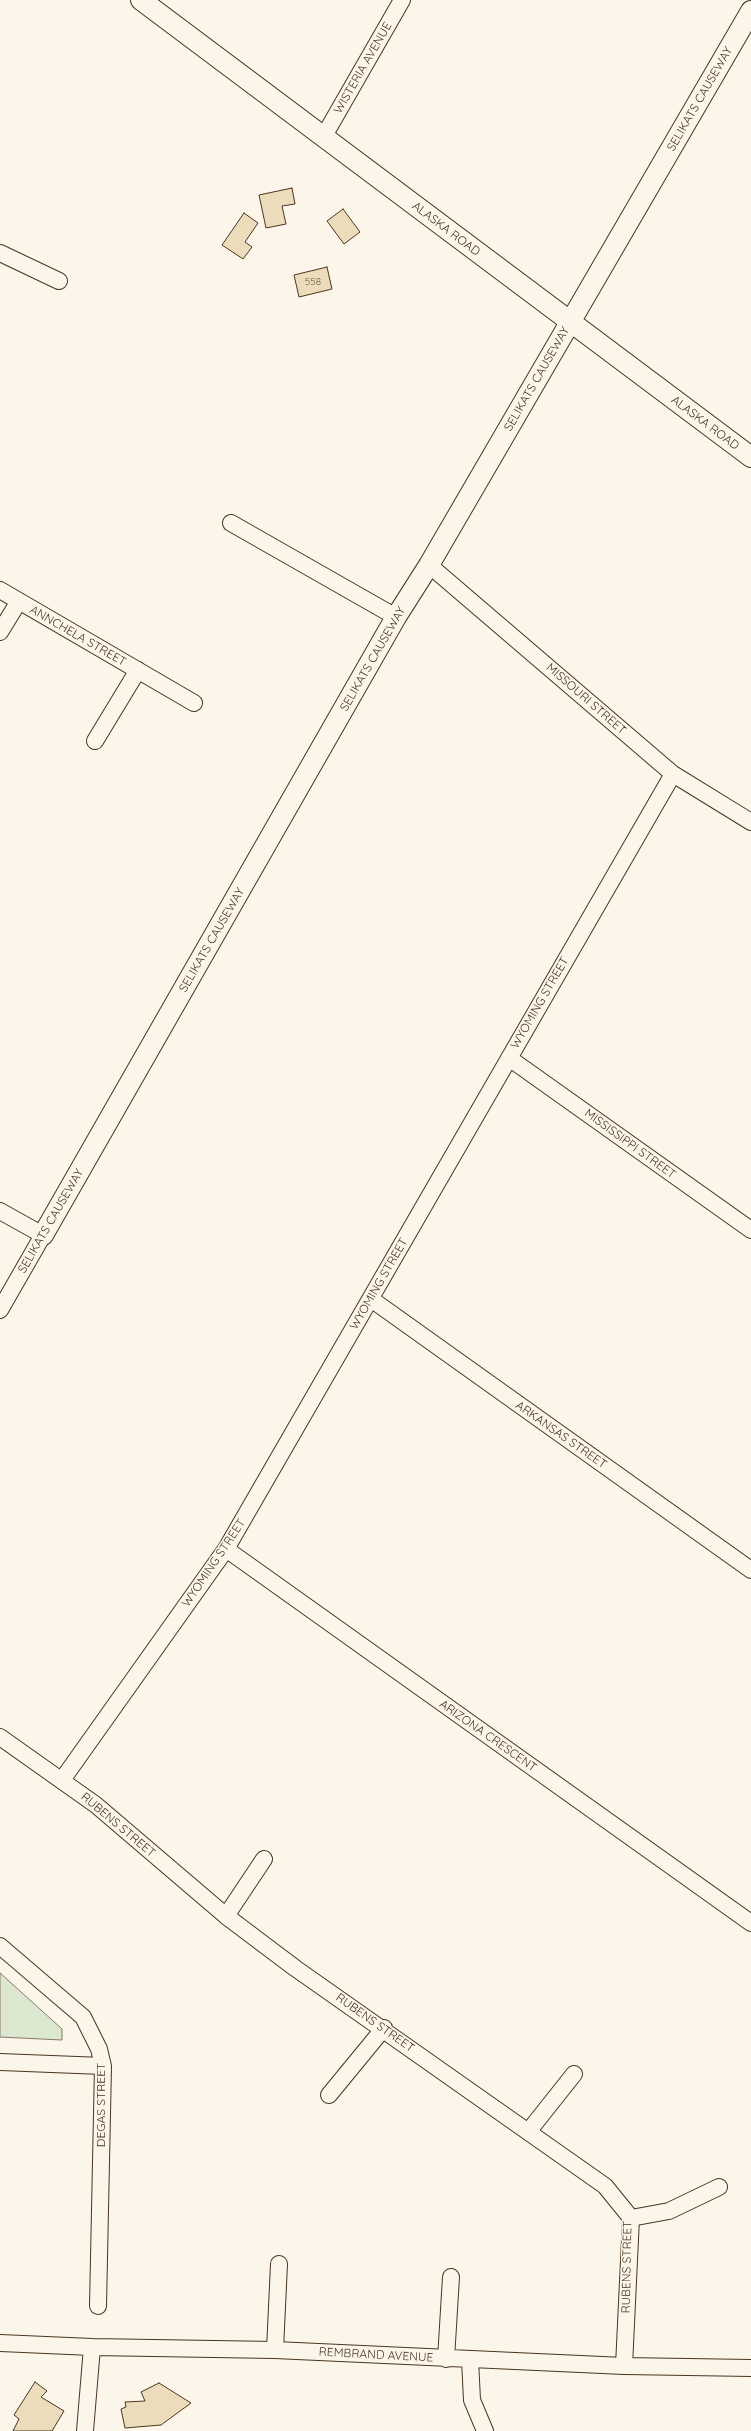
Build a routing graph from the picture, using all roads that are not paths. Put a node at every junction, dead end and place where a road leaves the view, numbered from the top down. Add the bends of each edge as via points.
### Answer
1 (141, 0) edge
2 (402, 0) edge
3 (751, 11) edge
4 (324, 136) junction
5 (0, 253) edge
6 (59, 281) dead end
7 (570, 323) junction
8 (751, 457) edge
9 (230, 523) dead end
10 (430, 565) junction
11 (0, 590) edge
12 (19, 601) junction
13 (396, 617) junction
14 (0, 632) edge
15 (138, 670) junction
16 (194, 703) dead end
17 (95, 741) dead end
18 (673, 774) junction
19 (751, 822) edge
20 (509, 1058) junction
21 (0, 1211) edge
22 (751, 1230) edge
23 (43, 1235) junction
24 (370, 1299) junction
25 (0, 1310) edge
26 (226, 1549) junction
27 (751, 1570) edge
28 (0, 1737) edge
29 (62, 1780) junction
30 (264, 1859) dead end
31 (226, 1916) junction
32 (751, 1923) edge
33 (0, 1946) edge
34 (384, 2028) junction
35 (0, 2062) edge
36 (103, 2066) junction
37 (574, 2074) dead end
38 (329, 2095) dead end
39 (528, 2132) junction
40 (719, 2187) dead end
41 (631, 2218) junction
42 (279, 2264) dead end
43 (451, 2277) dead end
44 (98, 2306) dead end
45 (0, 2343) edge
46 (92, 2347) junction
47 (275, 2350) junction
48 (446, 2359) junction
49 (470, 2360) junction
50 (624, 2366) junction
51 (751, 2368) edge
52 (85, 2431) edge
53 (485, 2431) edge

1 - 4 street, ALASKA ROAD
2 - 4 street, WISTERIA AVENUE
3 - 7 street, SELIKATS CAUSEWAY
4 - 7 street, ALASKA ROAD
5 - 6 street
7 - 8 street, ALASKA ROAD
7 - 10 street, SELIKATS CAUSEWAY
9 - 13 street
10 - 13 street, SELIKATS CAUSEWAY
10 - 18 street, MISSOURI STREET
11 - 12 street, ANNCHELA STREET
12 - 14 street, ANNCHELA STREET
12 - 15 street, ANNCHELA STREET
13 - 23 street, SELIKATS CAUSEWAY
15 - 16 street, ANNCHELA STREET
15 - 17 street, ANNCHELA STREET
18 - 19 street, MISSOURI STREET
18 - 20 street, WYOMING STREET
20 - 22 street, MISSISSIPPI STREET
20 - 24 street, WYOMING STREET
21 - 23 street
23 - 25 street, SELIKATS CAUSEWAY
24 - 26 street, WYOMING STREET
24 - 27 street, ARKANSAS STREET
26 - 29 street, WYOMING STREET
26 - 32 street, ARIZONA CRESCENT
28 - 29 street, RUBENS STREET
29 - 31 street, RUBENS STREET via 96,1805
30 - 31 street
31 - 34 street, RUBENS STREET via 295,1968
33 - 36 street, DEGAS STREET via 83,2017 96,2041
34 - 38 street
34 - 39 street, RUBENS STREET
35 - 36 street
36 - 44 street, DEGAS STREET
37 - 39 street
39 - 41 street, RUBENS STREET via 600,2181
40 - 41 street via 669,2211
41 - 50 street, RUBENS STREET
42 - 47 street
43 - 48 street
45 - 46 street, REMBRAND AVENUE
46 - 47 street, REMBRAND AVENUE
46 - 52 street
47 - 48 street, REMBRAND AVENUE
48 - 49 street, REMBRAND AVENUE
49 - 50 street, REMBRAND AVENUE
49 - 53 street via 472,2400
50 - 51 street, REMBRAND AVENUE

